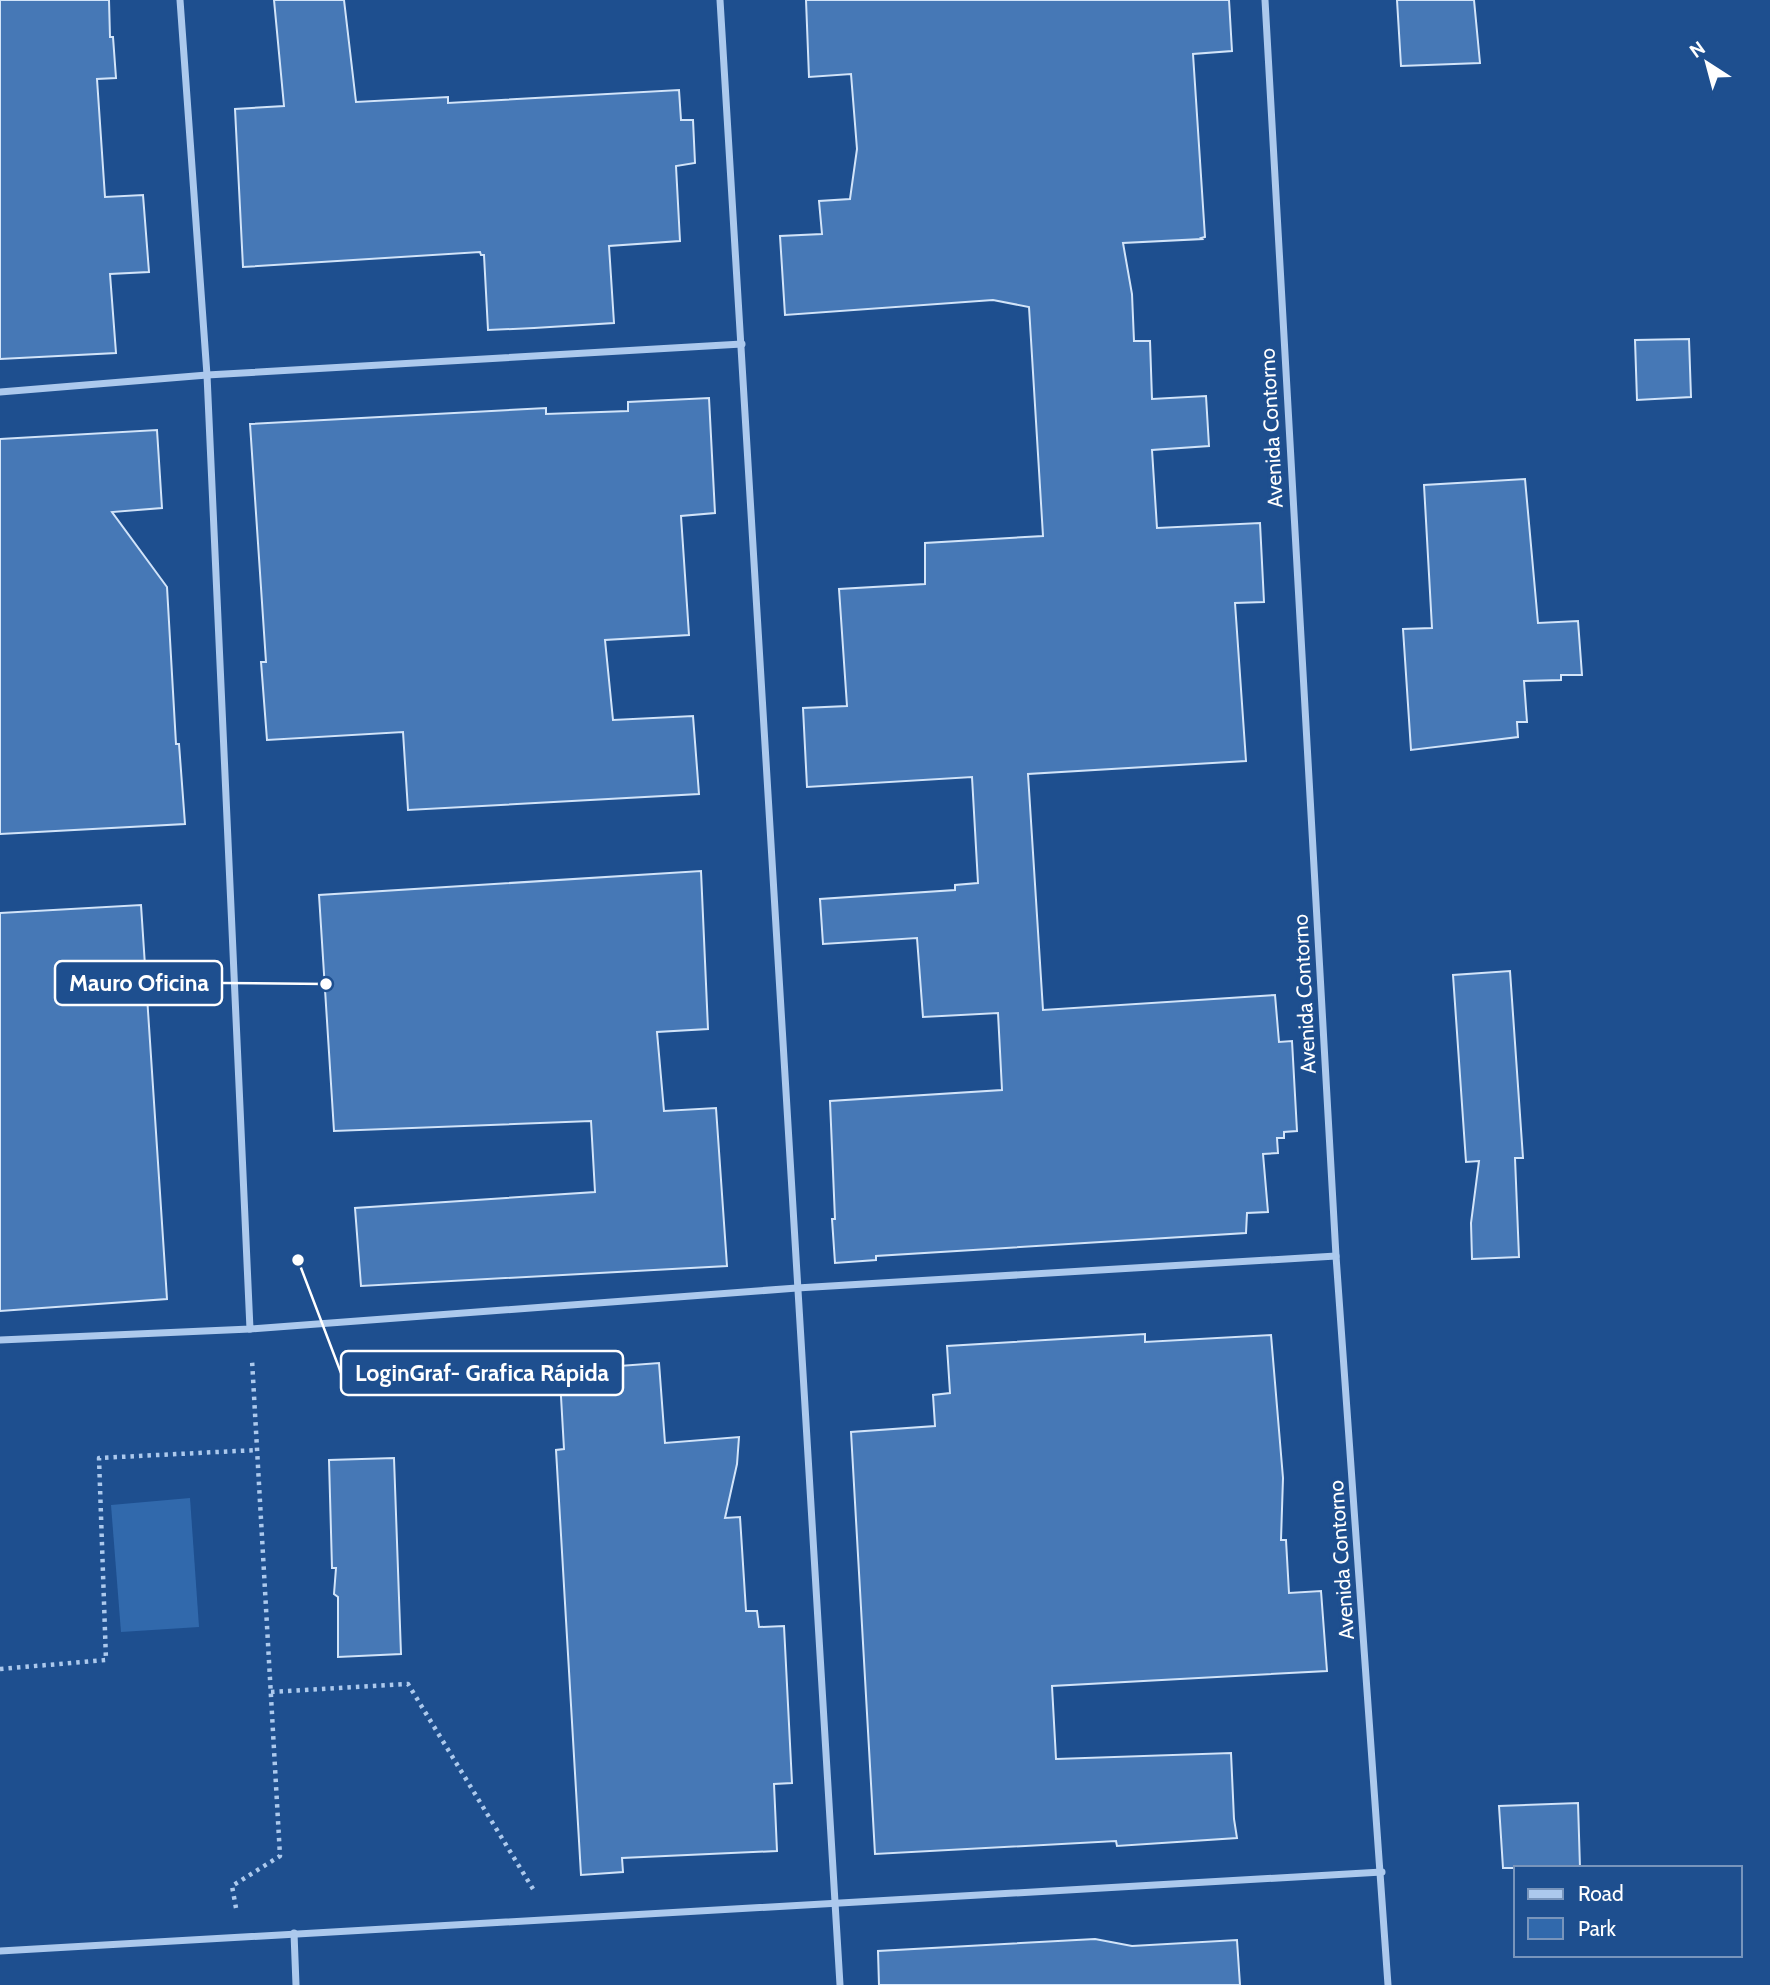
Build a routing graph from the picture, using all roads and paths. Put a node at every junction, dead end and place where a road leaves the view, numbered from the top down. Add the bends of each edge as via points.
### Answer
1 (180, 0) edge
2 (720, 0) edge
3 (1265, 0) edge
4 (742, 344) junction
5 (207, 375) junction
6 (0, 392) edge
7 (1336, 1256) junction
8 (797, 1288) junction
9 (250, 1329) junction
10 (0, 1339) edge
11 (257, 1450) junction
12 (0, 1669) edge
13 (271, 1692) junction
14 (1382, 1872) junction
15 (835, 1903) junction
16 (551, 1919) junction
17 (294, 1933) junction
18 (240, 1937) junction
19 (0, 1951) edge
20 (296, 1985) edge
21 (840, 1985) edge
22 (1388, 1985) edge

1 - 5 street
2 - 4 street
3 - 7 street, Avenida Contorno
4 - 5 street
4 - 8 street
5 - 6 street
5 - 9 street
7 - 8 street
7 - 14 street, Avenida Contorno
8 - 9 street
8 - 15 street
9 - 10 street
9 - 11 path
11 - 12 path via 99,1458 106,1660
11 - 13 path
13 - 16 path via 408,1684
13 - 18 path via 280,1856 232,1886
14 - 15 street
14 - 22 street, Avenida Contorno
15 - 16 street
15 - 21 street
16 - 17 street
17 - 18 street
17 - 20 street
18 - 19 street

